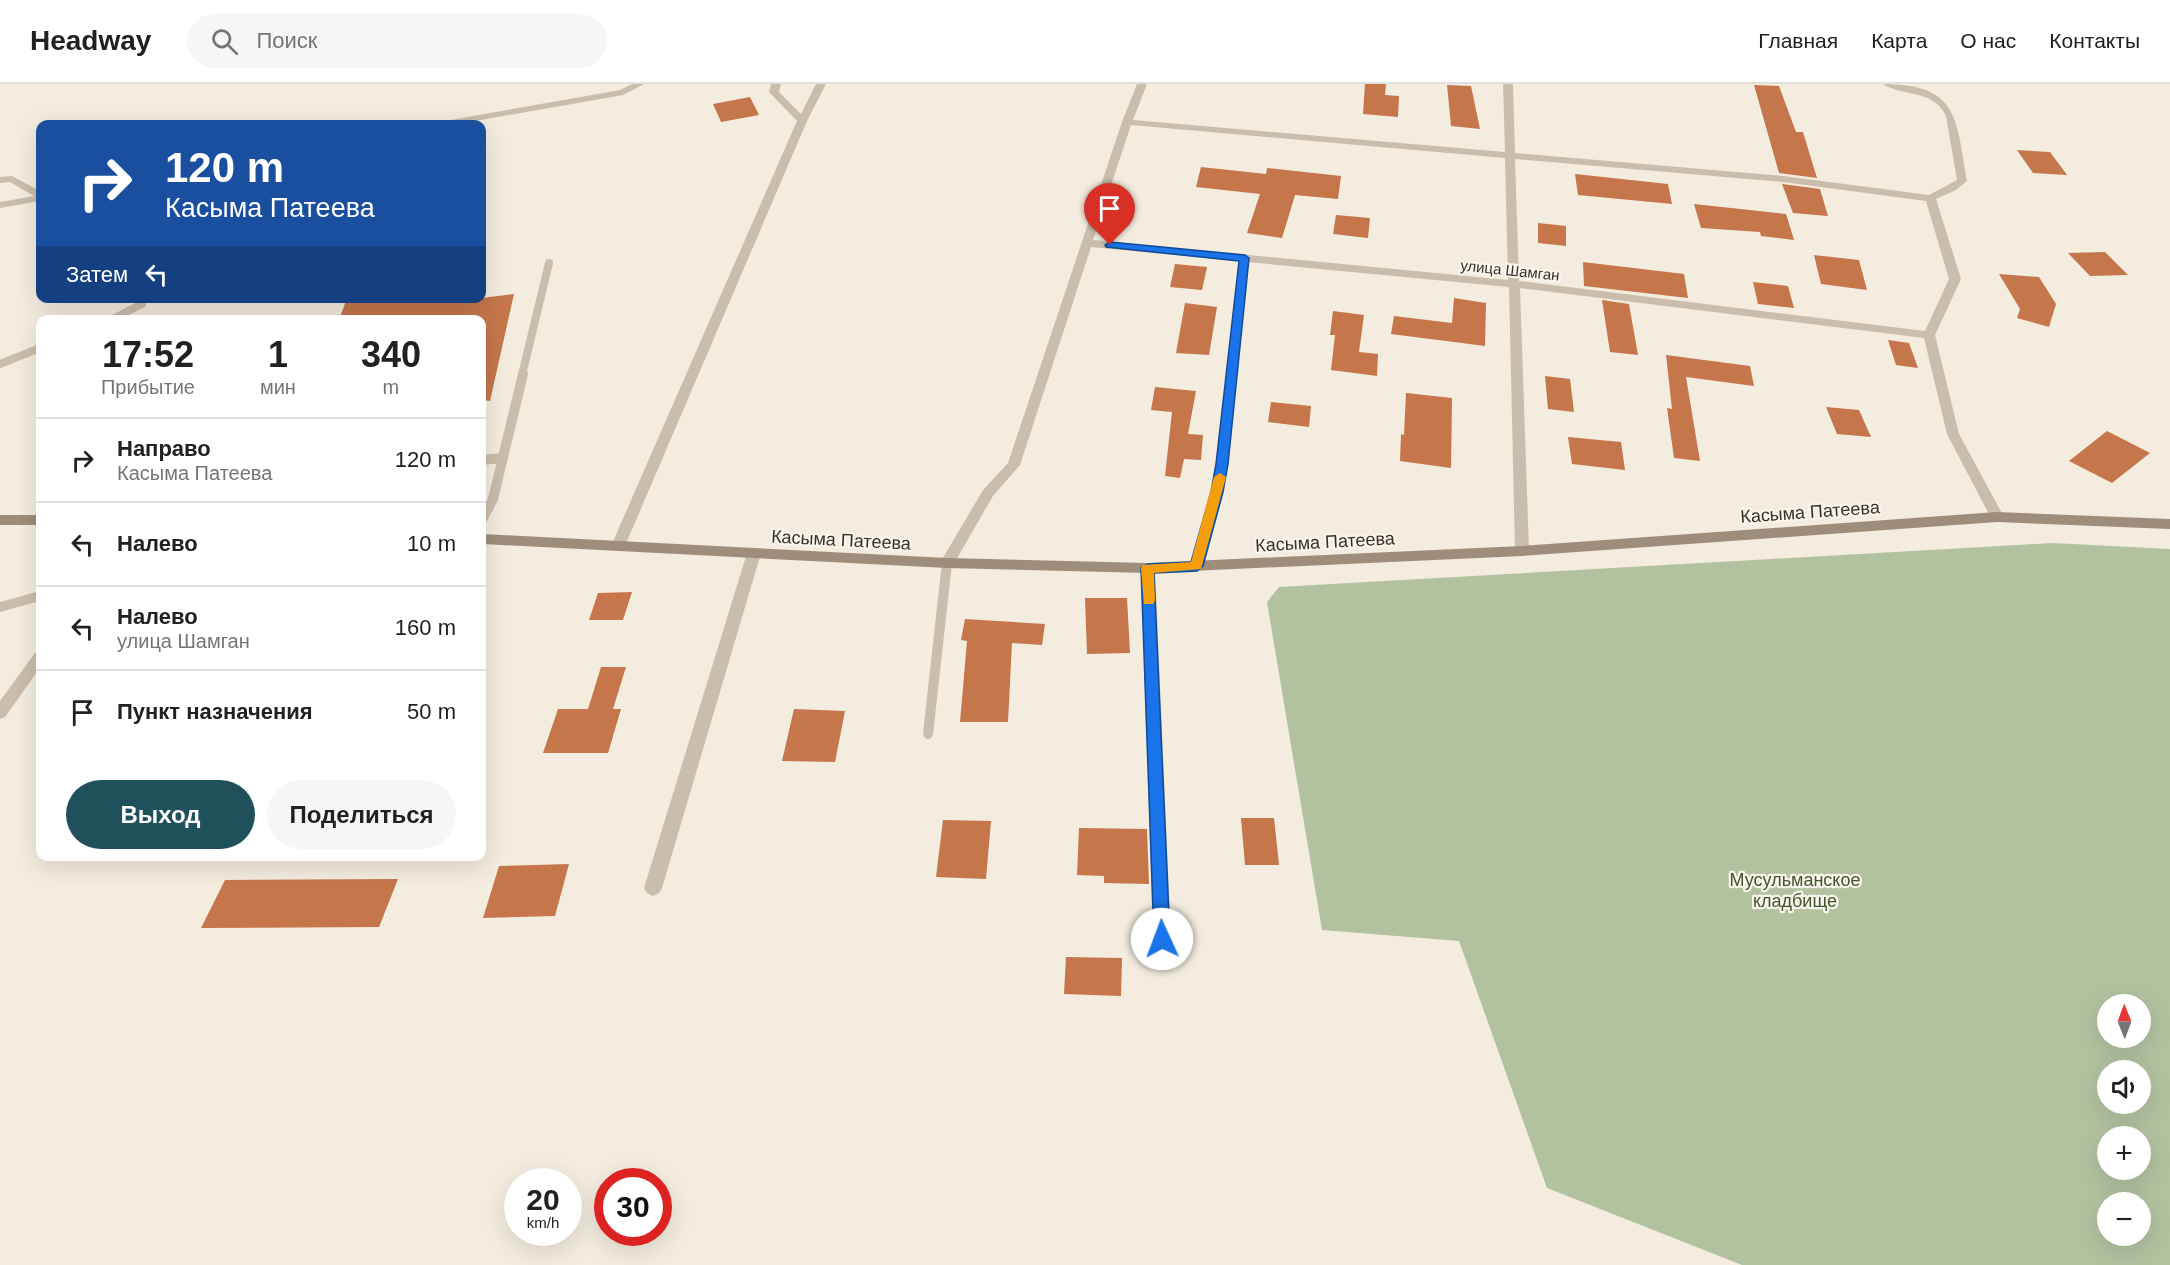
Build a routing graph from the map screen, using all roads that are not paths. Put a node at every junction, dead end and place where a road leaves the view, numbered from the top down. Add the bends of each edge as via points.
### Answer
1 (639, 84) edge
2 (776, 84) edge
3 (821, 84) edge
4 (1142, 84) edge
5 (1508, 84) edge
6 (1888, 84) edge
7 (468, 120) edge
8 (802, 121) junction
9 (1127, 122) junction
10 (1510, 155) junction
11 (0, 180) edge
12 (36, 194) edge
13 (36, 197) edge
14 (1930, 198) junction
15 (0, 205) edge
16 (1087, 243) junction
17 (1245, 258) junction
18 (549, 263) dead end
19 (1513, 284) junction
20 (142, 304) dead end
21 (121, 315) edge
22 (1929, 335) junction
23 (36, 350) edge
24 (0, 364) edge
25 (502, 458) junction
26 (486, 460) edge
27 (486, 512) edge
28 (1997, 517) junction
29 (0, 520) edge
30 (36, 520) edge
31 (2170, 524) edge
32 (486, 539) edge
33 (618, 546) junction
34 (1522, 551) junction
35 (754, 553) junction
36 (947, 563) junction
37 (1197, 566) junction
38 (1148, 568) junction
39 (36, 597) edge
40 (0, 607) edge
41 (36, 663) edge
42 (0, 713) edge
43 (928, 734) dead end
44 (652, 888) dead end
45 (1162, 939) dead end

1 - 7 street via 623,92
2 - 8 street via 774,92
3 - 8 street
4 - 9 street
5 - 10 street
6 - 14 street via 1932,97 1948,110 1962,181
8 - 33 street
9 - 10 street
9 - 16 street
10 - 14 street via 1782,179
10 - 19 street
11 - 12 street via 12,179
13 - 15 street
14 - 22 street via 1955,279
16 - 17 street, улица Шамган
16 - 36 street via 1014,465 988,493
17 - 19 street, улица Шамган
17 - 37 lane via 1222,464
18 - 25 lane
19 - 22 street, улица Шамган
19 - 34 street
20 - 21 lane
22 - 28 street via 1953,434
23 - 24 lane
25 - 26 lane
25 - 27 lane
28 - 31 main road, Касыма Патеева
28 - 34 main road, Касыма Патеева
29 - 30 main road
32 - 33 main road, Касыма Патеева
33 - 35 main road, Касыма Патеева
34 - 37 main road, Касыма Патеева
35 - 36 main road, Касыма Патеева
35 - 44 street
36 - 38 main road, Касыма Патеева
36 - 43 lane
37 - 38 main road, Касыма Патеева
38 - 45 street
39 - 40 street
41 - 42 street

